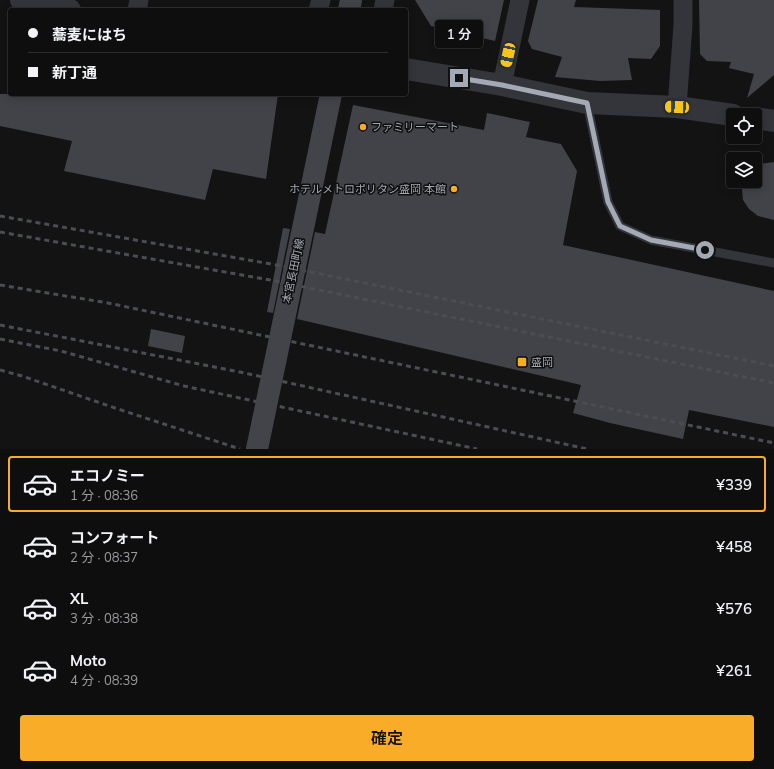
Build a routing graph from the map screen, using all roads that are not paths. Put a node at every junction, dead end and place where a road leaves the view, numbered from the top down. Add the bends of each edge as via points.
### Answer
1 (21, 0) edge
2 (520, 0) edge
3 (683, 0) edge
4 (60, 8) edge
5 (408, 69) edge
6 (502, 85) junction
7 (331, 96) edge
8 (587, 103) junction
9 (677, 107) junction
10 (726, 114) edge
11 (762, 119) edge
12 (774, 121) edge
13 (774, 263) edge
14 (257, 449) edge

1 - 4 street
2 - 6 street
3 - 9 street
5 - 6 street
6 - 8 street
7 - 14 main road, 本宮長田町線, bridge
8 - 9 street
8 - 13 lane via 608,202 620,226 651,240
9 - 10 street
11 - 12 street

